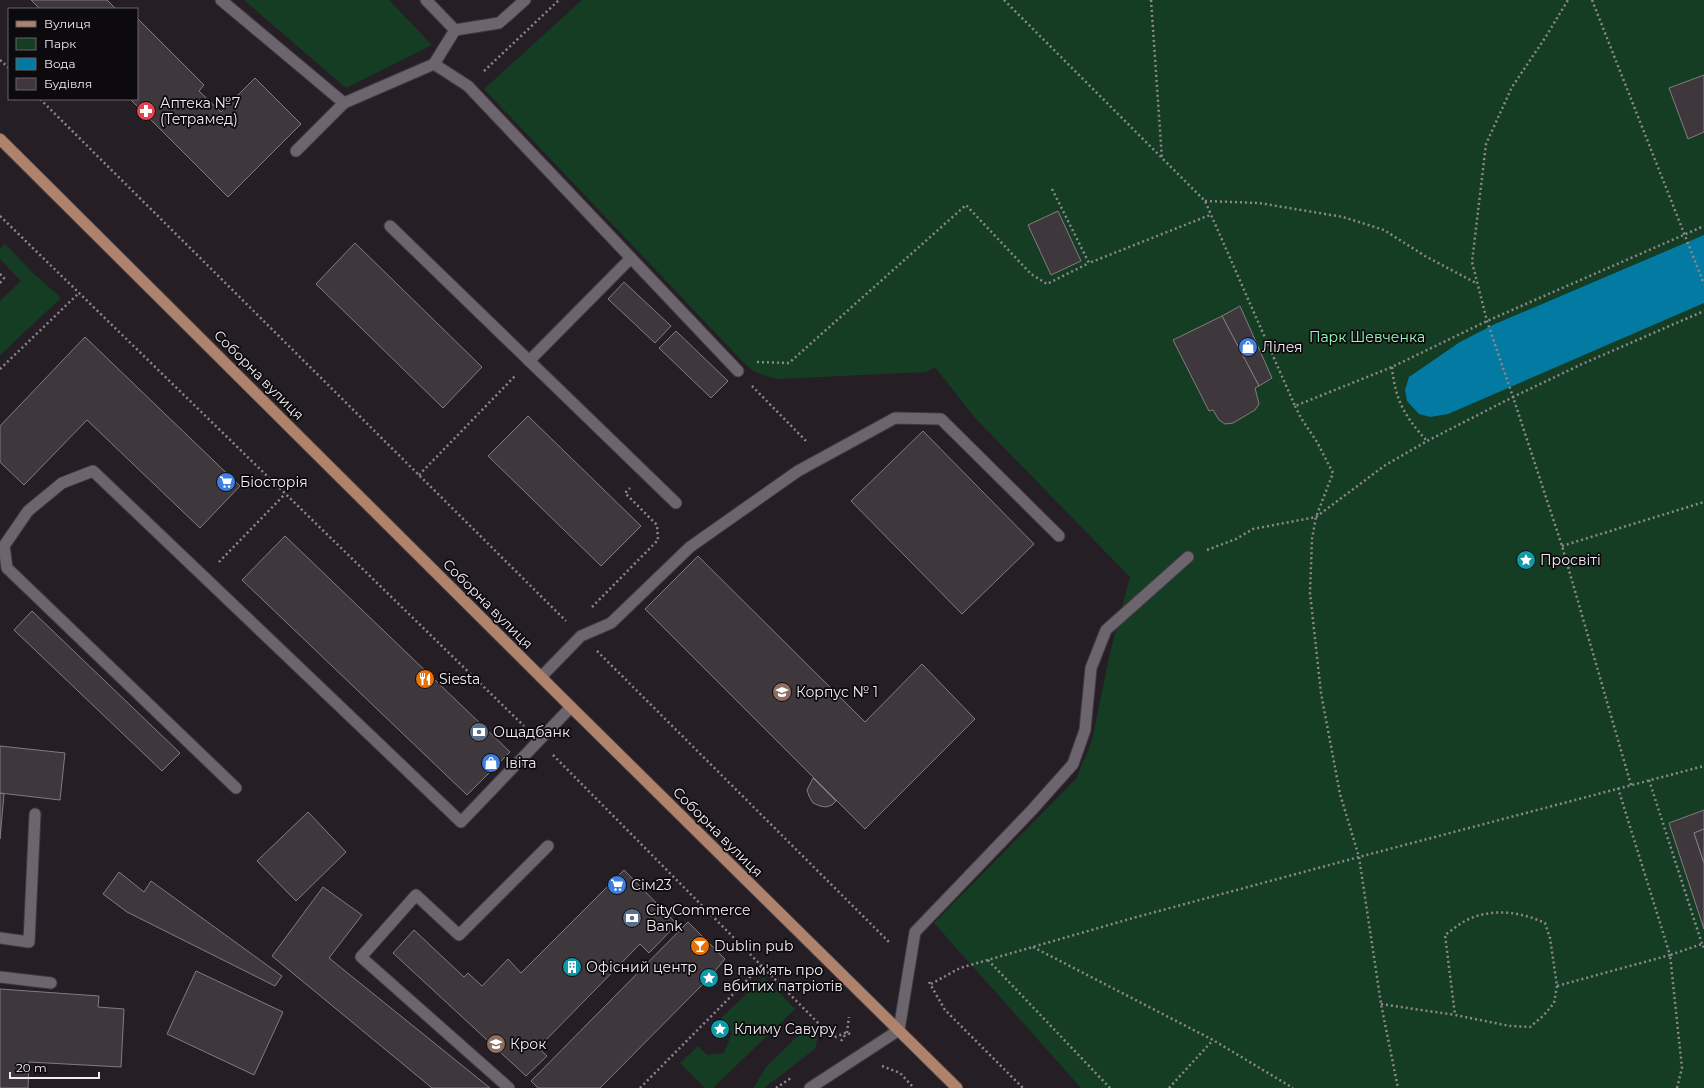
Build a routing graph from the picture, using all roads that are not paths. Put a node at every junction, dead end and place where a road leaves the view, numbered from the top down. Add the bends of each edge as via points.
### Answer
1 (221, 0) edge
2 (426, 0) edge
3 (525, 0) edge
4 (455, 30) junction
5 (434, 64) junction
6 (344, 103) junction
7 (0, 138) edge
8 (296, 151) dead end
9 (390, 226) dead end
10 (631, 258) junction
11 (529, 361) junction
12 (738, 371) road end
13 (676, 503) dead end
14 (1059, 536) dead end
15 (1188, 557) road end
16 (541, 677) junction
17 (571, 707) junction
18 (236, 788) dead end
19 (36, 814) dead end
20 (548, 846) dead end
21 (0, 938) edge
22 (0, 977) edge
23 (51, 983) dead end
24 (899, 1030) junction
25 (509, 1088) edge
26 (810, 1088) edge
27 (957, 1088) edge

1 - 6 street
2 - 4 street
3 - 4 street via 499,23
4 - 5 street
5 - 6 street
5 - 10 street via 468,86
6 - 8 street
7 - 16 main road, Соборна вулиця
9 - 11 street
10 - 11 street
10 - 12 street
11 - 13 street
14 - 16 street via 941,419 894,418 798,471 690,547 611,623 581,636
15 - 24 street via 1106,630 1091,668 1084,730 1073,764 915,932
16 - 17 main road, Соборна вулиця
17 - 18 street via 461,822 93,471 62,483 28,511 4,546 7,568
17 - 24 main road, Соборна вулиця
19 - 21 street via 29,942
20 - 25 street via 459,935 416,895 361,957
22 - 23 street
24 - 26 street
24 - 27 main road, Соборна вулиця

